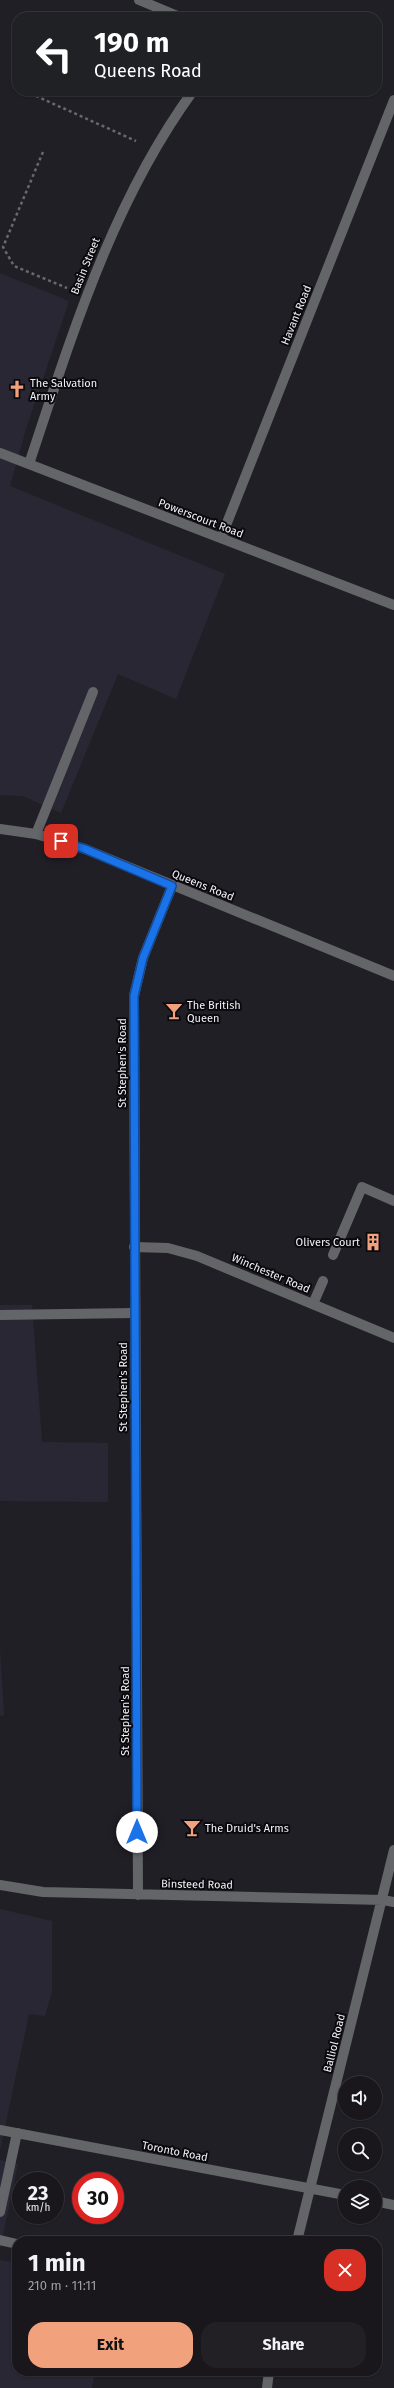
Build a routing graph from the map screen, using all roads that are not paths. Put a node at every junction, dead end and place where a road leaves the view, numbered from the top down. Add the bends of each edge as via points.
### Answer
1 (139, 0) edge
2 (168, 12) edge
3 (190, 96) edge
4 (394, 100) edge
5 (0, 453) edge
6 (29, 464) junction
7 (221, 538) junction
8 (394, 605) edge
9 (93, 692) dead end
10 (0, 829) edge
11 (36, 834) junction
12 (172, 886) junction
13 (394, 976) edge
14 (394, 1201) edge
15 (134, 1247) junction
16 (333, 1255) dead end
17 (323, 1280) dead end
18 (313, 1304) junction
19 (134, 1313) junction
20 (0, 1315) edge
21 (394, 1338) edge
22 (394, 1850) edge
23 (0, 1885) edge
24 (138, 1895) junction
25 (383, 1900) junction
26 (394, 1902) edge
27 (0, 2130) edge
28 (17, 2133) junction
29 (309, 2189) junction
30 (338, 2194) edge
31 (382, 2202) edge
32 (394, 2205) edge
33 (0, 2212) edge
34 (298, 2236) edge
35 (0, 2240) edge
36 (12, 2243) edge
37 (268, 2376) edge
38 (267, 2388) edge

1 - 2 street
3 - 6 street, Basin Street via 156,150 111,235 86,296
4 - 7 street, Havant Road
5 - 6 street, Powerscourt Road
6 - 7 street, Powerscourt Road
7 - 8 street, Powerscourt Road
9 - 11 street
10 - 11 street, Queens Road
11 - 12 street, Queens Road via 85,849
12 - 13 street, Queens Road
12 - 15 street, St Stephen's Road via 143,958 134,996
14 - 16 street via 362,1188
15 - 18 street, Winchester Road via 168,1248 197,1256
15 - 19 street, St Stephen's Road
17 - 18 street
18 - 21 street, Winchester Road
19 - 20 street
19 - 24 street, St Stephen's Road
22 - 25 street, Balliol Road
23 - 24 street, Binsteed Road via 43,1892
24 - 25 street, Binsteed Road
25 - 26 street, Binsteed Road
25 - 29 street, Balliol Road
27 - 28 street, Toronto Road
28 - 29 street, Toronto Road
28 - 33 street
29 - 30 street, Toronto Road
29 - 34 street, Balliol Road
31 - 32 street
35 - 36 street
37 - 38 street

